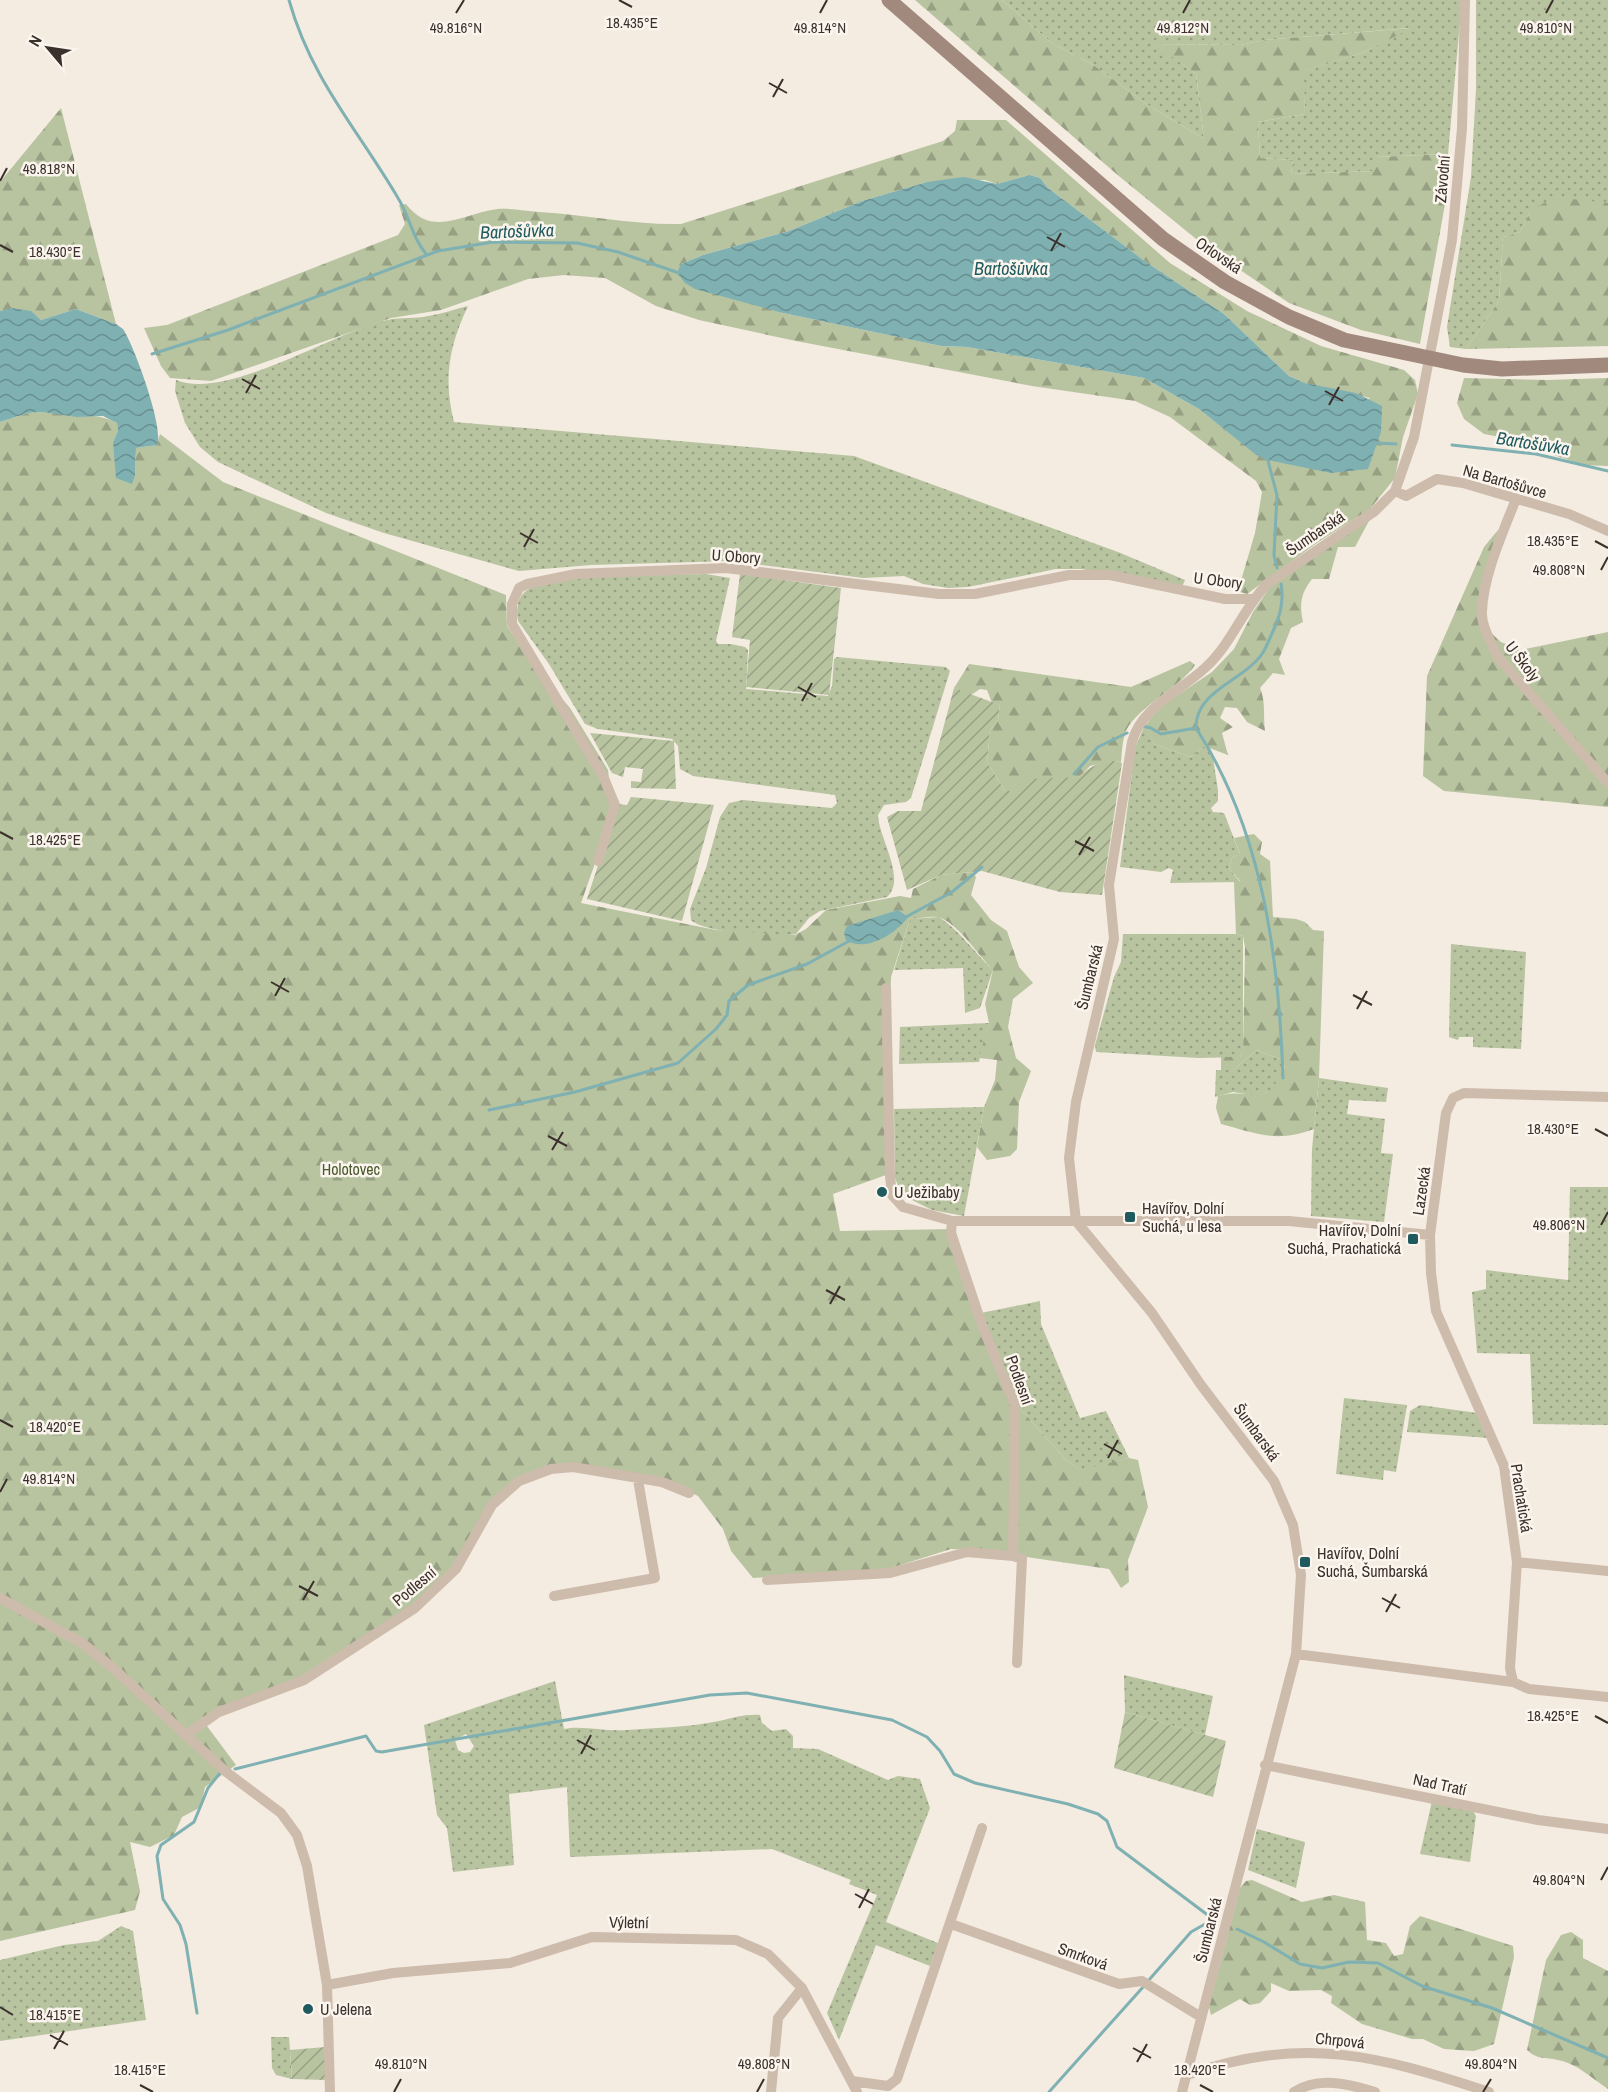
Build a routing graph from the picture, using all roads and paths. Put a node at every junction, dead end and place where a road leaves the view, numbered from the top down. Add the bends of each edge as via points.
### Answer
1 (889, 0) edge
2 (1465, 0) edge
3 (1430, 359) junction
4 (1608, 365) edge
5 (1395, 491) junction
6 (1516, 499) junction
7 (1608, 531) edge
8 (1252, 599) junction
9 (1608, 783) edge
10 (598, 861) dead end
11 (886, 988) dead end
12 (1608, 1097) edge
13 (952, 1221) junction
14 (1076, 1221) junction
15 (1430, 1235) junction
16 (638, 1480) junction
17 (689, 1493) dead end
18 (1013, 1557) junction
19 (1517, 1562) junction
20 (1608, 1571) edge
21 (767, 1580) dead end
22 (554, 1596) dead end
23 (0, 1598) edge
24 (1296, 1654) junction
25 (1017, 1663) dead end
26 (1513, 1682) junction
27 (1608, 1697) edge
28 (187, 1734) junction
29 (1265, 1765) junction
30 (982, 1828) dead end
31 (1608, 1829) edge
32 (951, 1923) junction
33 (327, 1985) junction
34 (802, 1988) junction
35 (1201, 2017) junction
36 (1187, 2075) junction
37 (855, 2087) edge
38 (330, 2092) edge
39 (771, 2092) edge
40 (1182, 2092) edge
41 (1294, 2092) edge
42 (1376, 2092) edge
43 (1489, 2092) edge

1 - 3 street, Orlovská via 1163,239 1225,282 1289,317 1344,340
2 - 3 street, Závodní via 1462,128 1452,240
3 - 4 street, Orlovská via 1502,369
3 - 5 street, Šumbarská via 1414,437
5 - 6 street, Na Bartošůvce via 1406,496 1437,479
5 - 8 street, Šumbarská via 1375,511 1267,584
6 - 7 street, Na Bartošůvce via 1569,514
6 - 9 street, U Školy via 1494,552 1481,613 1486,631 1497,656
8 - 10 street, U Obory via 1225,599 1110,575 1069,575 975,594 939,594 726,568 576,574 527,584 515,595 512,624 603,776 615,805
8 - 14 street, Šumbarská via 1236,630 1207,667 1140,720 1134,732 1108,885 1114,939 1076,1102 1069,1158
11 - 13 street, Lazecká via 892,1195 903,1207
12 - 15 street, Lazecká via 1464,1093 1453,1098 1446,1113
13 - 14 street, Lazecká
13 - 18 street, Podlesní via 951,1233 982,1325 1016,1406
14 - 15 street, Lazecká via 1289,1221
14 - 24 street, Šumbarská via 1152,1313 1274,1481 1293,1525 1301,1575
15 - 19 street, Prachatická via 1436,1311 1504,1466
16 - 17 street, Podlesní via 662,1482
16 - 22 street via 655,1578
16 - 28 street, Podlesní via 573,1467 551,1469 519,1481 492,1504 456,1569 415,1608 304,1680 219,1712
18 - 21 street via 967,1552 890,1573
18 - 25 street, Podlesní via 1022,1558
19 - 20 street
19 - 26 street, Prachatická via 1510,1668
23 - 28 street via 82,1643
24 - 26 street
24 - 29 street, Šumbarská
26 - 27 street via 1529,1689
28 - 33 street via 225,1771 281,1813 297,1835 307,1866
29 - 31 street, Nad Tratí via 1538,1820
29 - 35 street, Šumbarská
30 - 32 street
32 - 35 street, Smrková via 1119,1984 1142,1981
32 - 37 street via 897,2079 888,2086
33 - 34 street, Výletní via 393,1973 510,1963 583,1939 606,1936 736,1940 768,1954
33 - 38 street
34 - 37 street, Výletní
34 - 39 street via 778,2018
35 - 36 street, Šumbarská
36 - 40 street, Šumbarská
36 - 43 street, Chrpová via 1272,2053 1317,2052 1395,2064
41 - 42 street via 1307,2084 1334,2083

